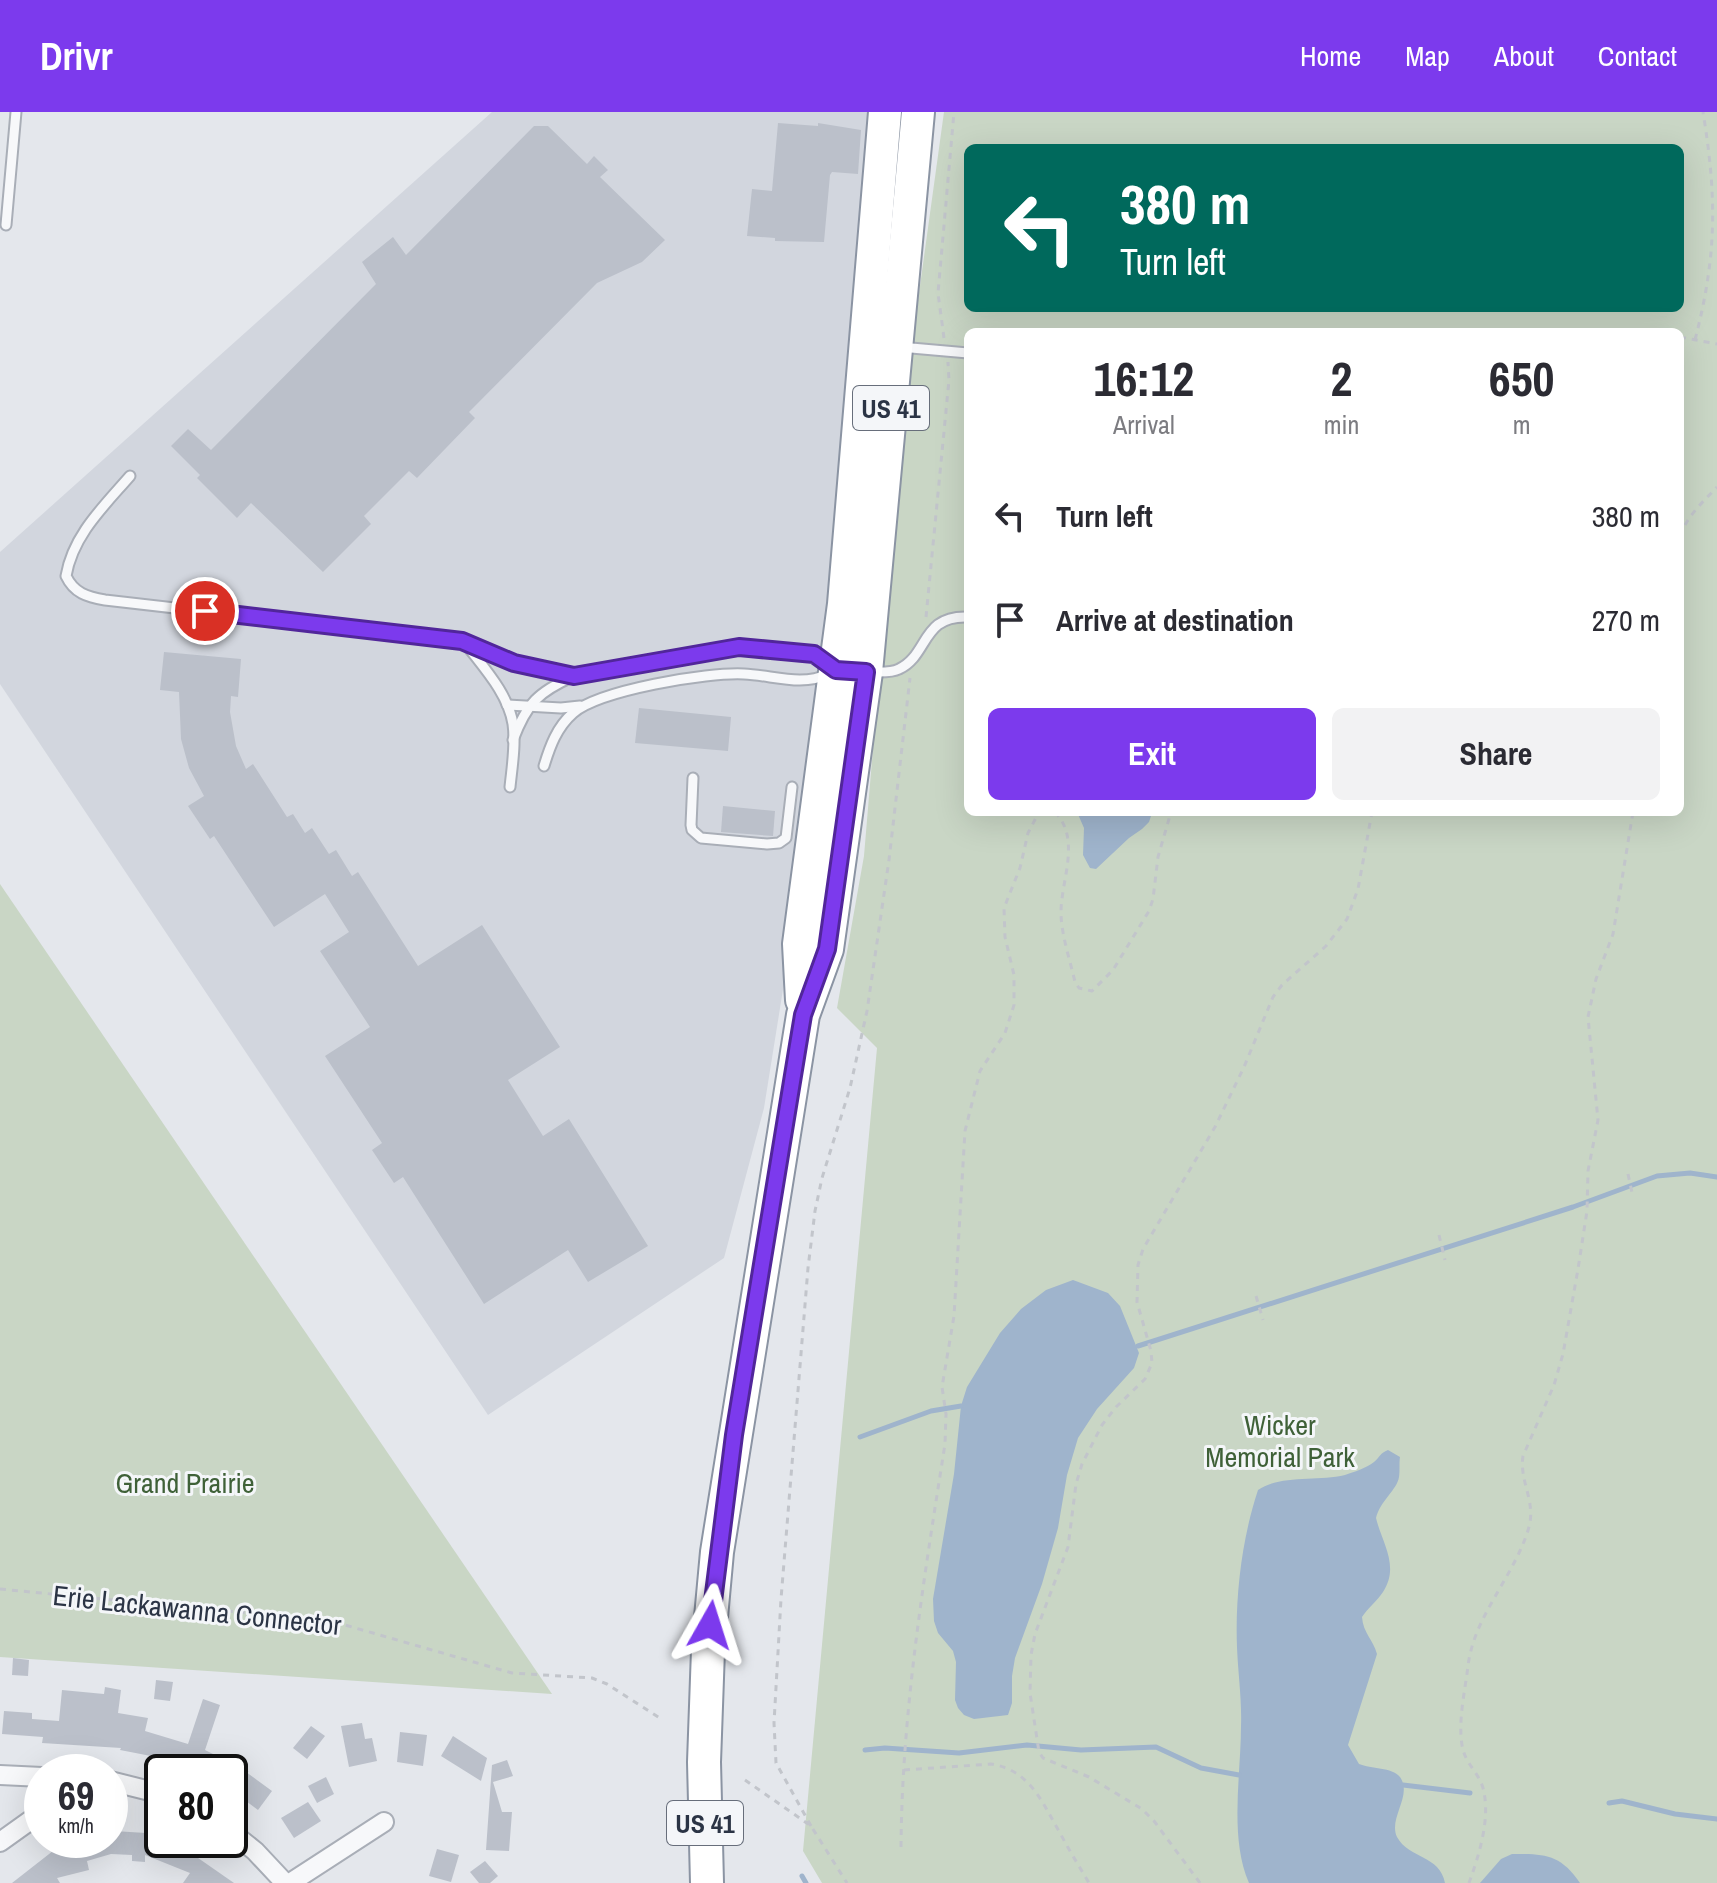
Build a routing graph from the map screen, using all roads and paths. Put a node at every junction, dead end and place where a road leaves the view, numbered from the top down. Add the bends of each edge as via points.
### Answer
1 (16, 112) edge
2 (885, 112) edge
3 (918, 112) edge
4 (954, 112) edge
5 (1703, 112) edge
6 (6, 225) dead end
7 (1684, 338) edge
8 (1695, 340) junction
9 (1717, 344) edge
10 (896, 347) junction
11 (947, 351) junction
12 (964, 353) edge
13 (130, 476) dead end
14 (1717, 487) edge
15 (1684, 529) edge
16 (964, 617) edge
17 (462, 641) junction
18 (915, 653) junction
19 (851, 671) junction
20 (574, 676) junction
21 (507, 705) junction
22 (582, 706) junction
23 (527, 707) junction
24 (513, 740) junction
25 (544, 766) dead end
26 (693, 778) dead end
27 (510, 787) dead end
28 (792, 787) dead end
29 (1037, 816) edge
30 (1058, 816) edge
31 (1170, 816) edge
32 (1371, 816) edge
33 (1632, 816) edge
34 (1628, 1174) dead end
35 (1633, 1197) dead end
36 (1439, 1235) dead end
37 (1445, 1260) dead end
38 (1256, 1296) dead end
39 (1263, 1320) dead end
40 (0, 1589) edge
41 (663, 1720) dead end
42 (903, 1770) junction
43 (0, 1775) edge
44 (24, 1776) edge
45 (745, 1780) dead end
46 (130, 1784) edge
47 (144, 1788) edge
48 (384, 1822) dead end
49 (24, 1825) edge
50 (811, 1826) junction
51 (0, 1842) edge
52 (248, 1845) edge
53 (901, 1847) dead end
54 (288, 1883) edge
55 (707, 1883) edge
56 (847, 1883) edge
57 (1089, 1883) edge
58 (1200, 1883) edge
59 (1469, 1883) edge

1 - 6 lane
2 - 19 highway, US 41 via 845,590
3 - 10 highway, US 41
4 - 11 path via 938,293
5 - 8 path via 1713,160 1715,242
7 - 8 path
8 - 9 path
10 - 11 lane
10 - 19 highway, US 41
11 - 12 lane
11 - 18 path via 949,380 928,601
13 - 17 lane via 74,549 66,576 80,594
14 - 15 path
16 - 18 lane via 935,626
17 - 20 lane via 514,663
17 - 21 lane
18 - 19 lane via 894,671
18 - 50 path via 867,1011 822,1178 808,1268 774,1723 776,1763
19 - 20 lane via 814,654 739,647
19 - 22 lane via 813,682 699,675
19 - 55 highway, US 41 via 827,949 803,1015 717,1552 706,1692
20 - 23 lane
21 - 23 lane
21 - 24 lane
22 - 23 lane
22 - 25 lane via 558,731
23 - 24 lane
24 - 27 lane
26 - 28 lane via 692,830 708,839 752,843 774,844 786,838
29 - 42 path via 1004,908 1014,1005 1005,1033 980,1071 965,1131 954,1316 943,1377 945,1444 921,1591
30 - 31 path via 1068,854 1062,929 1075,982 1092,991 1113,970 1149,911
32 - 58 path via 1347,919 1273,997 1215,1127 1143,1249 1137,1302 1152,1363 1145,1379 1102,1425 1082,1464 1068,1547 1031,1655 1030,1693 1039,1752 1142,1809
33 - 59 path via 1615,922 1588,1017 1598,1120 1563,1354 1523,1456 1532,1511 1529,1526 1468,1662 1461,1742 1484,1801 1481,1846
34 - 35 path
36 - 37 path
38 - 39 path
40 - 41 path, Erie Lackawanna Connector via 331,1621 512,1673 592,1678
42 - 53 path
42 - 57 path via 991,1764 1013,1770 1032,1785
43 - 44 street
45 - 50 path
46 - 47 street
48 - 54 street
49 - 51 street
50 - 56 path
52 - 54 street

